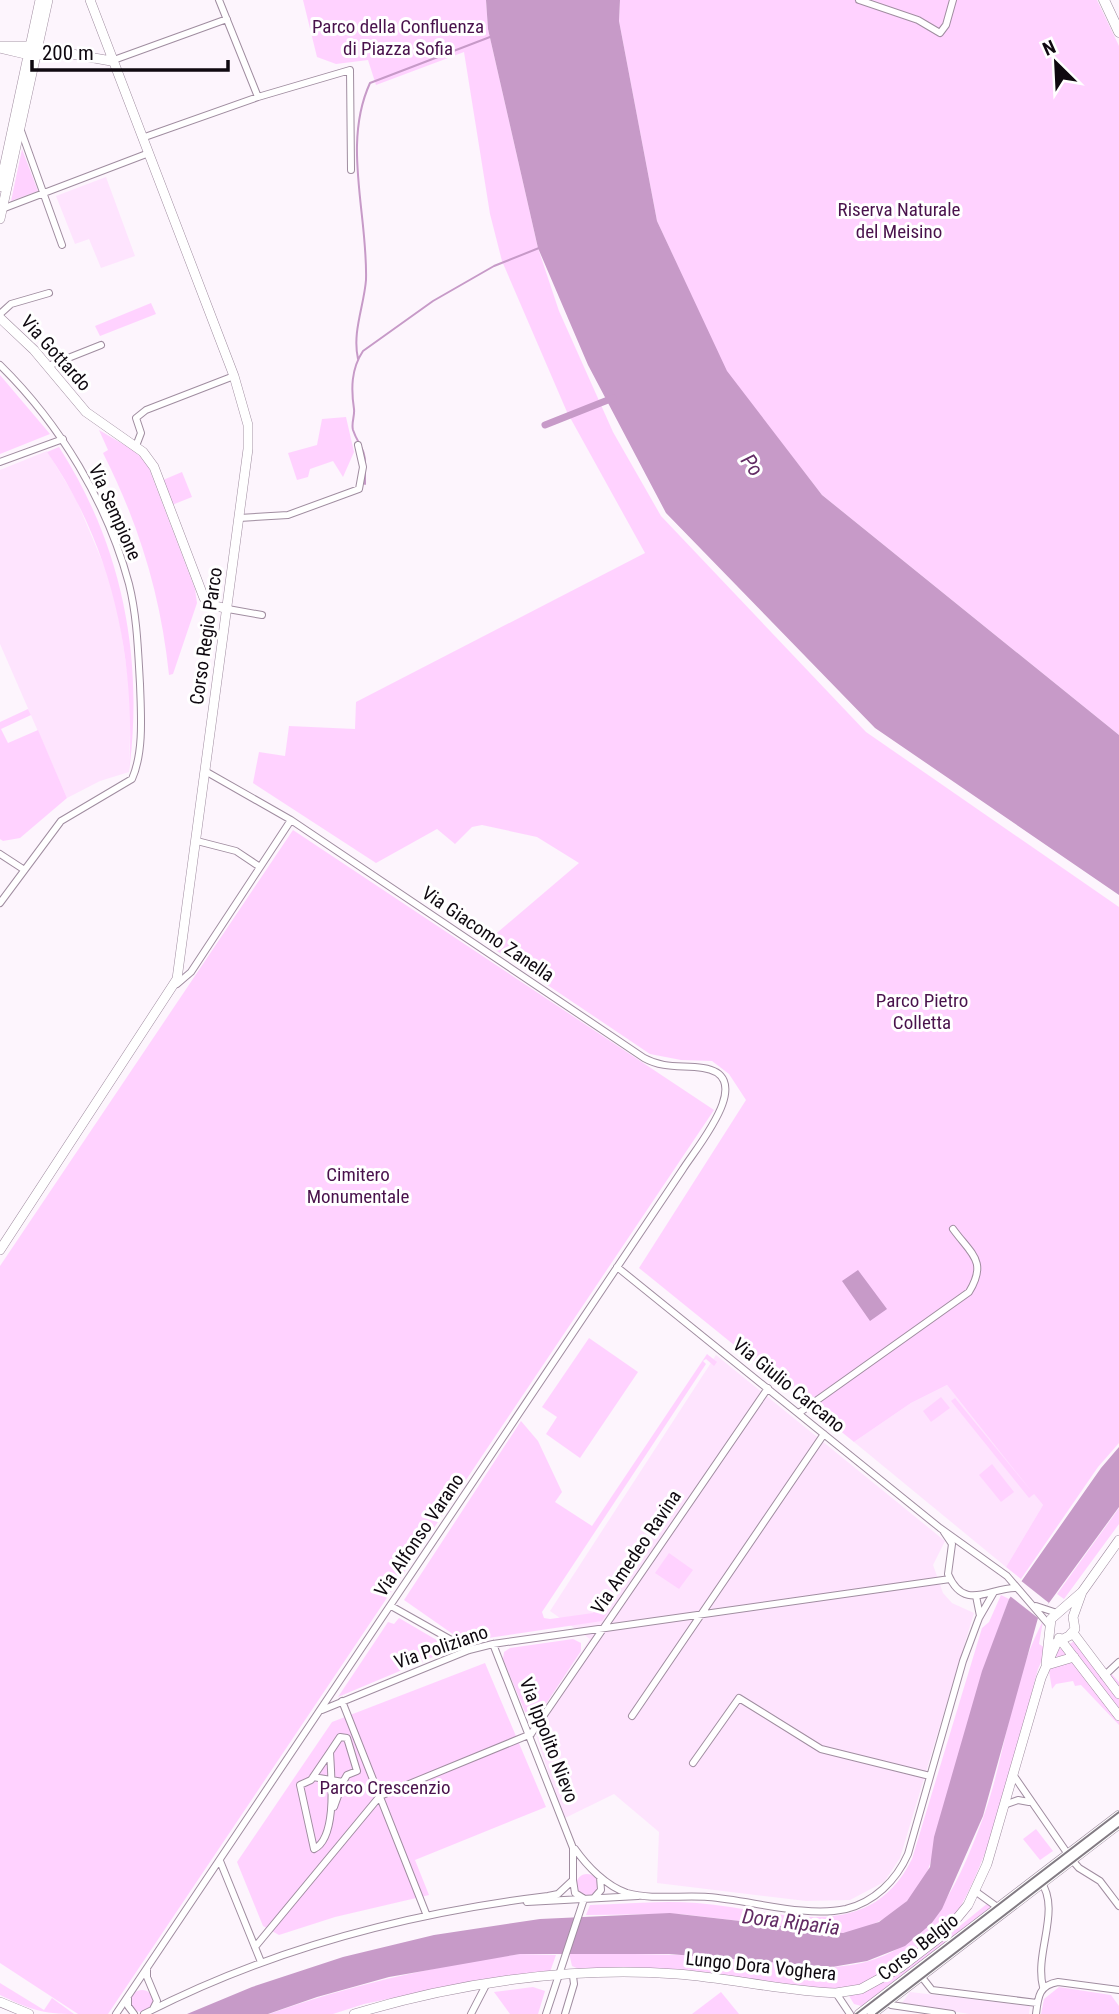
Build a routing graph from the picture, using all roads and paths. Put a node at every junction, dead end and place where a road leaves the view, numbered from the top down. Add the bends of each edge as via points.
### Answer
1 (40, 0) edge
2 (48, 0) edge
3 (90, 0) edge
4 (219, 0) edge
5 (859, 0) edge
6 (953, 0) edge
7 (1104, 0) edge
8 (227, 19) junction
9 (1119, 32) edge
10 (0, 47) edge
11 (33, 51) junction
12 (111, 61) junction
13 (258, 97) junction
14 (20, 128) junction
15 (142, 138) junction
16 (149, 153) junction
17 (351, 170) dead end
18 (0, 187) edge
19 (44, 194) junction
20 (1, 213) edge
21 (62, 245) dead end
22 (49, 293) dead end
23 (0, 316) edge
24 (101, 345) dead end
25 (0, 365) edge
26 (48, 366) junction
27 (234, 376) junction
28 (63, 439) junction
29 (358, 445) dead end
30 (135, 446) junction
31 (0, 462) edge
32 (239, 518) junction
33 (228, 609) junction
34 (262, 615) dead end
35 (205, 771) junction
36 (291, 820) junction
37 (197, 841) junction
38 (0, 854) edge
39 (260, 867) junction
40 (23, 869) junction
41 (0, 903) edge
42 (176, 985) junction
43 (715, 1120) joint
44 (953, 1229) dead end
45 (0, 1250) edge
46 (617, 1267) junction
47 (768, 1388) junction
48 (799, 1413) junction
49 (824, 1434) junction
50 (940, 1528) junction
51 (1119, 1540) edge
52 (968, 1545) junction
53 (950, 1550) junction
54 (1000, 1571) junction
55 (950, 1578) junction
56 (1015, 1588) junction
57 (999, 1589) junction
58 (1082, 1592) junction
59 (976, 1596) junction
60 (391, 1606) junction
61 (1043, 1611) junction
62 (699, 1613) junction
63 (1059, 1613) junction
64 (1073, 1617) junction
65 (979, 1618) junction
66 (604, 1627) junction
67 (1050, 1628) junction
68 (1073, 1633) junction
69 (1060, 1638) junction
70 (493, 1644) junction
71 (470, 1650) junction
72 (1074, 1657) junction
73 (1119, 1662) edge
74 (1046, 1665) junction
75 (1104, 1676) junction
76 (1119, 1694) edge
77 (342, 1701) junction
78 (322, 1710) junction
79 (632, 1716) dead end
80 (1119, 1716) edge
81 (531, 1734) junction
82 (330, 1752) junction
83 (693, 1763) dead end
84 (930, 1776) junction
85 (1014, 1776) junction
86 (313, 1777) junction
87 (331, 1780) junction
88 (344, 1783) junction
89 (380, 1796) junction
90 (1029, 1802) junction
91 (1004, 1805) junction
92 (332, 1812) junction
93 (1119, 1815) edge
94 (1119, 1824) edge
95 (573, 1847) junction
96 (1070, 1857) junction
97 (220, 1861) junction
98 (596, 1873) junction
99 (574, 1878) junction
100 (1040, 1880) junction
101 (975, 1891) junction
102 (640, 1895) junction
103 (594, 1898) junction
104 (584, 1899) junction
105 (524, 1902) junction
106 (1119, 1906) edge
107 (1001, 1910) junction
108 (427, 1916) junction
109 (255, 1947) junction
110 (261, 1962) junction
111 (148, 1966) junction
112 (918, 1973) junction
113 (559, 1976) junction
114 (573, 1976) junction
115 (486, 1985) junction
116 (1043, 1987) junction
117 (1119, 1990) edge
118 (154, 1992) junction
119 (836, 1993) junction
120 (129, 1994) junction
121 (886, 1998) junction
122 (0, 2001) edge
123 (1037, 2004) junction
124 (148, 2012) edge
125 (933, 2013) edge
126 (29, 2014) edge
127 (116, 2014) edge
128 (134, 2014) edge
129 (354, 2014) edge
130 (471, 2014) edge
131 (546, 2014) edge
132 (565, 2014) edge
133 (850, 2014) edge
134 (859, 2014) edge
135 (872, 2014) edge
136 (952, 2014) edge
137 (1036, 2014) edge

1 - 11 street
2 - 11 street
3 - 12 street, Corso Regio Parco
4 - 8 street
5 - 6 street via 918,20 940,33
7 - 9 main road
8 - 12 street
8 - 13 street
10 - 11 street
11 - 12 street
11 - 14 street
11 - 18 street
12 - 15 street, Corso Regio Parco
13 - 15 street
13 - 17 street via 350,70
14 - 19 street
14 - 20 street
15 - 16 street, Corso Regio Parco
16 - 19 street
16 - 27 street, Corso Regio Parco
19 - 20 street
19 - 21 street
22 - 23 street via 11,304
23 - 26 street, Via Gottardo
24 - 26 street
25 - 28 street, Via Sempione
26 - 30 street, Via Gottardo via 86,412
27 - 30 street via 145,410 136,418 141,433
27 - 32 street, Corso Regio Parco via 249,435
28 - 31 street
28 - 40 street, Via Sempione via 91,489 129,584 137,627 141,707 137,767 132,779 61,821
29 - 32 street via 363,467 359,489 288,514
30 - 33 street, Via Gottardo via 154,467 204,598 212,606
32 - 33 street, Corso Regio Parco
33 - 34 street
33 - 35 street, Corso Regio Parco
35 - 36 street, Via Giacomo Zanella
35 - 37 street, Corso Regio Parco
36 - 39 street
36 - 43 street, Via Giacomo Zanella via 644,1058 659,1065 713,1071 723,1080 726,1093
37 - 39 street via 236,851
37 - 42 street, Corso Regio Parco
38 - 40 street
39 - 42 street via 191,972
40 - 41 street
42 - 45 street, Corso Regio Parco
43 - 46 street, Via Alfonso Varano
44 - 48 street via 977,1260 979,1271 969,1292
46 - 47 street, Via Giulio Carcano
46 - 60 street, Via Alfonso Varano
47 - 48 street, Via Giulio Carcano
47 - 66 street, Via Amedeo Ravina
48 - 49 street, Via Giulio Carcano
49 - 50 street, Via Giulio Carcano
49 - 62 street
50 - 52 street, Via Giulio Carcano
50 - 53 street, Via Giulio Carcano via 951,1541
51 - 58 street, Lungo Dora Voghera
52 - 53 street
52 - 54 street, Via Giulio Carcano
53 - 55 street
54 - 56 street, Via Giulio Carcano
54 - 57 street
55 - 59 street via 960,1591
55 - 62 street, Via Poliziano
56 - 57 street
56 - 61 street, Via Giulio Carcano
57 - 59 street
57 - 65 street
58 - 63 street, Lungo Dora Voghera
58 - 64 street, Lungo Dora Voghera
59 - 65 street
60 - 71 street
60 - 78 street, Via Alfonso Varano
61 - 63 street
61 - 67 street
62 - 66 street, Via Poliziano
62 - 79 street
63 - 64 street
63 - 67 street, Lungo Dora Voghera
64 - 68 street, Lungo Dora Voghera
65 - 84 street
66 - 70 street, Via Poliziano
66 - 81 street, Via Amedeo Ravina
67 - 69 street
67 - 74 street, Lungo Dora Voghera
68 - 69 street
68 - 75 street
69 - 72 street
69 - 74 street, Lungo Dora Voghera
70 - 71 street, Via Poliziano
70 - 81 street, Via Ippolito Nievo
71 - 77 street, Via Poliziano
72 - 74 street
72 - 80 street
73 - 75 street
74 - 85 street, Lungo Dora Voghera
75 - 76 street
77 - 78 street, Via Poliziano
77 - 89 street
78 - 97 street, Via Alfonso Varano
81 - 89 street
81 - 95 street, Via Ippolito Nievo
82 - 86 street
82 - 87 street
82 - 88 street via 340,1737 345,1737 357,1771 347,1775
83 - 84 street via 739,1698 821,1749
84 - 102 street via 904,1863 880,1892 855,1906 817,1911 708,1897
85 - 90 street
85 - 91 street, Lungo Dora Voghera
86 - 87 street
86 - 92 street via 300,1787 313,1848 320,1845
87 - 88 street
87 - 92 street
88 - 92 street
89 - 108 street
89 - 109 street
90 - 91 street
90 - 96 street
91 - 101 street, Lungo Dora Voghera
93 - 96 street, Corso Belgio
94 - 96 street, Corso Belgio
95 - 98 street
95 - 99 street
96 - 100 street, Corso Belgio
96 - 106 street via 1100,1881
97 - 109 street
97 - 111 street, Via Alfonso Varano
98 - 99 street via 583,1870
98 - 102 street via 617,1888
98 - 103 street via 601,1890
99 - 104 street via 575,1893
99 - 105 street via 558,1894
100 - 107 street, Corso Belgio
100 - 116 street via 1049,1897
101 - 107 street
101 - 119 street, Lungo Dora Voghera via 956,1920 922,1952 861,1989
102 - 103 street
103 - 104 street
104 - 105 street
104 - 113 street
105 - 108 street
107 - 112 street, Corso Belgio
108 - 110 street
109 - 110 street
110 - 124 street
111 - 118 street
111 - 120 street, Via Alfonso Varano
112 - 121 street, Corso Belgio
112 - 123 street via 932,1990
113 - 114 street, Lungo Dora Voghera
113 - 115 street, Lungo Dora Voghera
113 - 131 street
114 - 119 street, Lungo Dora Voghera via 677,1974
114 - 132 street
115 - 129 street, Lungo Dora Voghera
115 - 130 street
116 - 117 street via 1058,1982
116 - 123 street
118 - 120 street via 142,1987
118 - 124 street via 157,2004
119 - 133 street
120 - 127 street, Via Alfonso Varano
120 - 128 street via 128,2006
121 - 125 street via 891,2005
121 - 134 street, Corso Belgio
121 - 135 street, Corso Belgio
122 - 126 street
123 - 137 street
125 - 136 street

